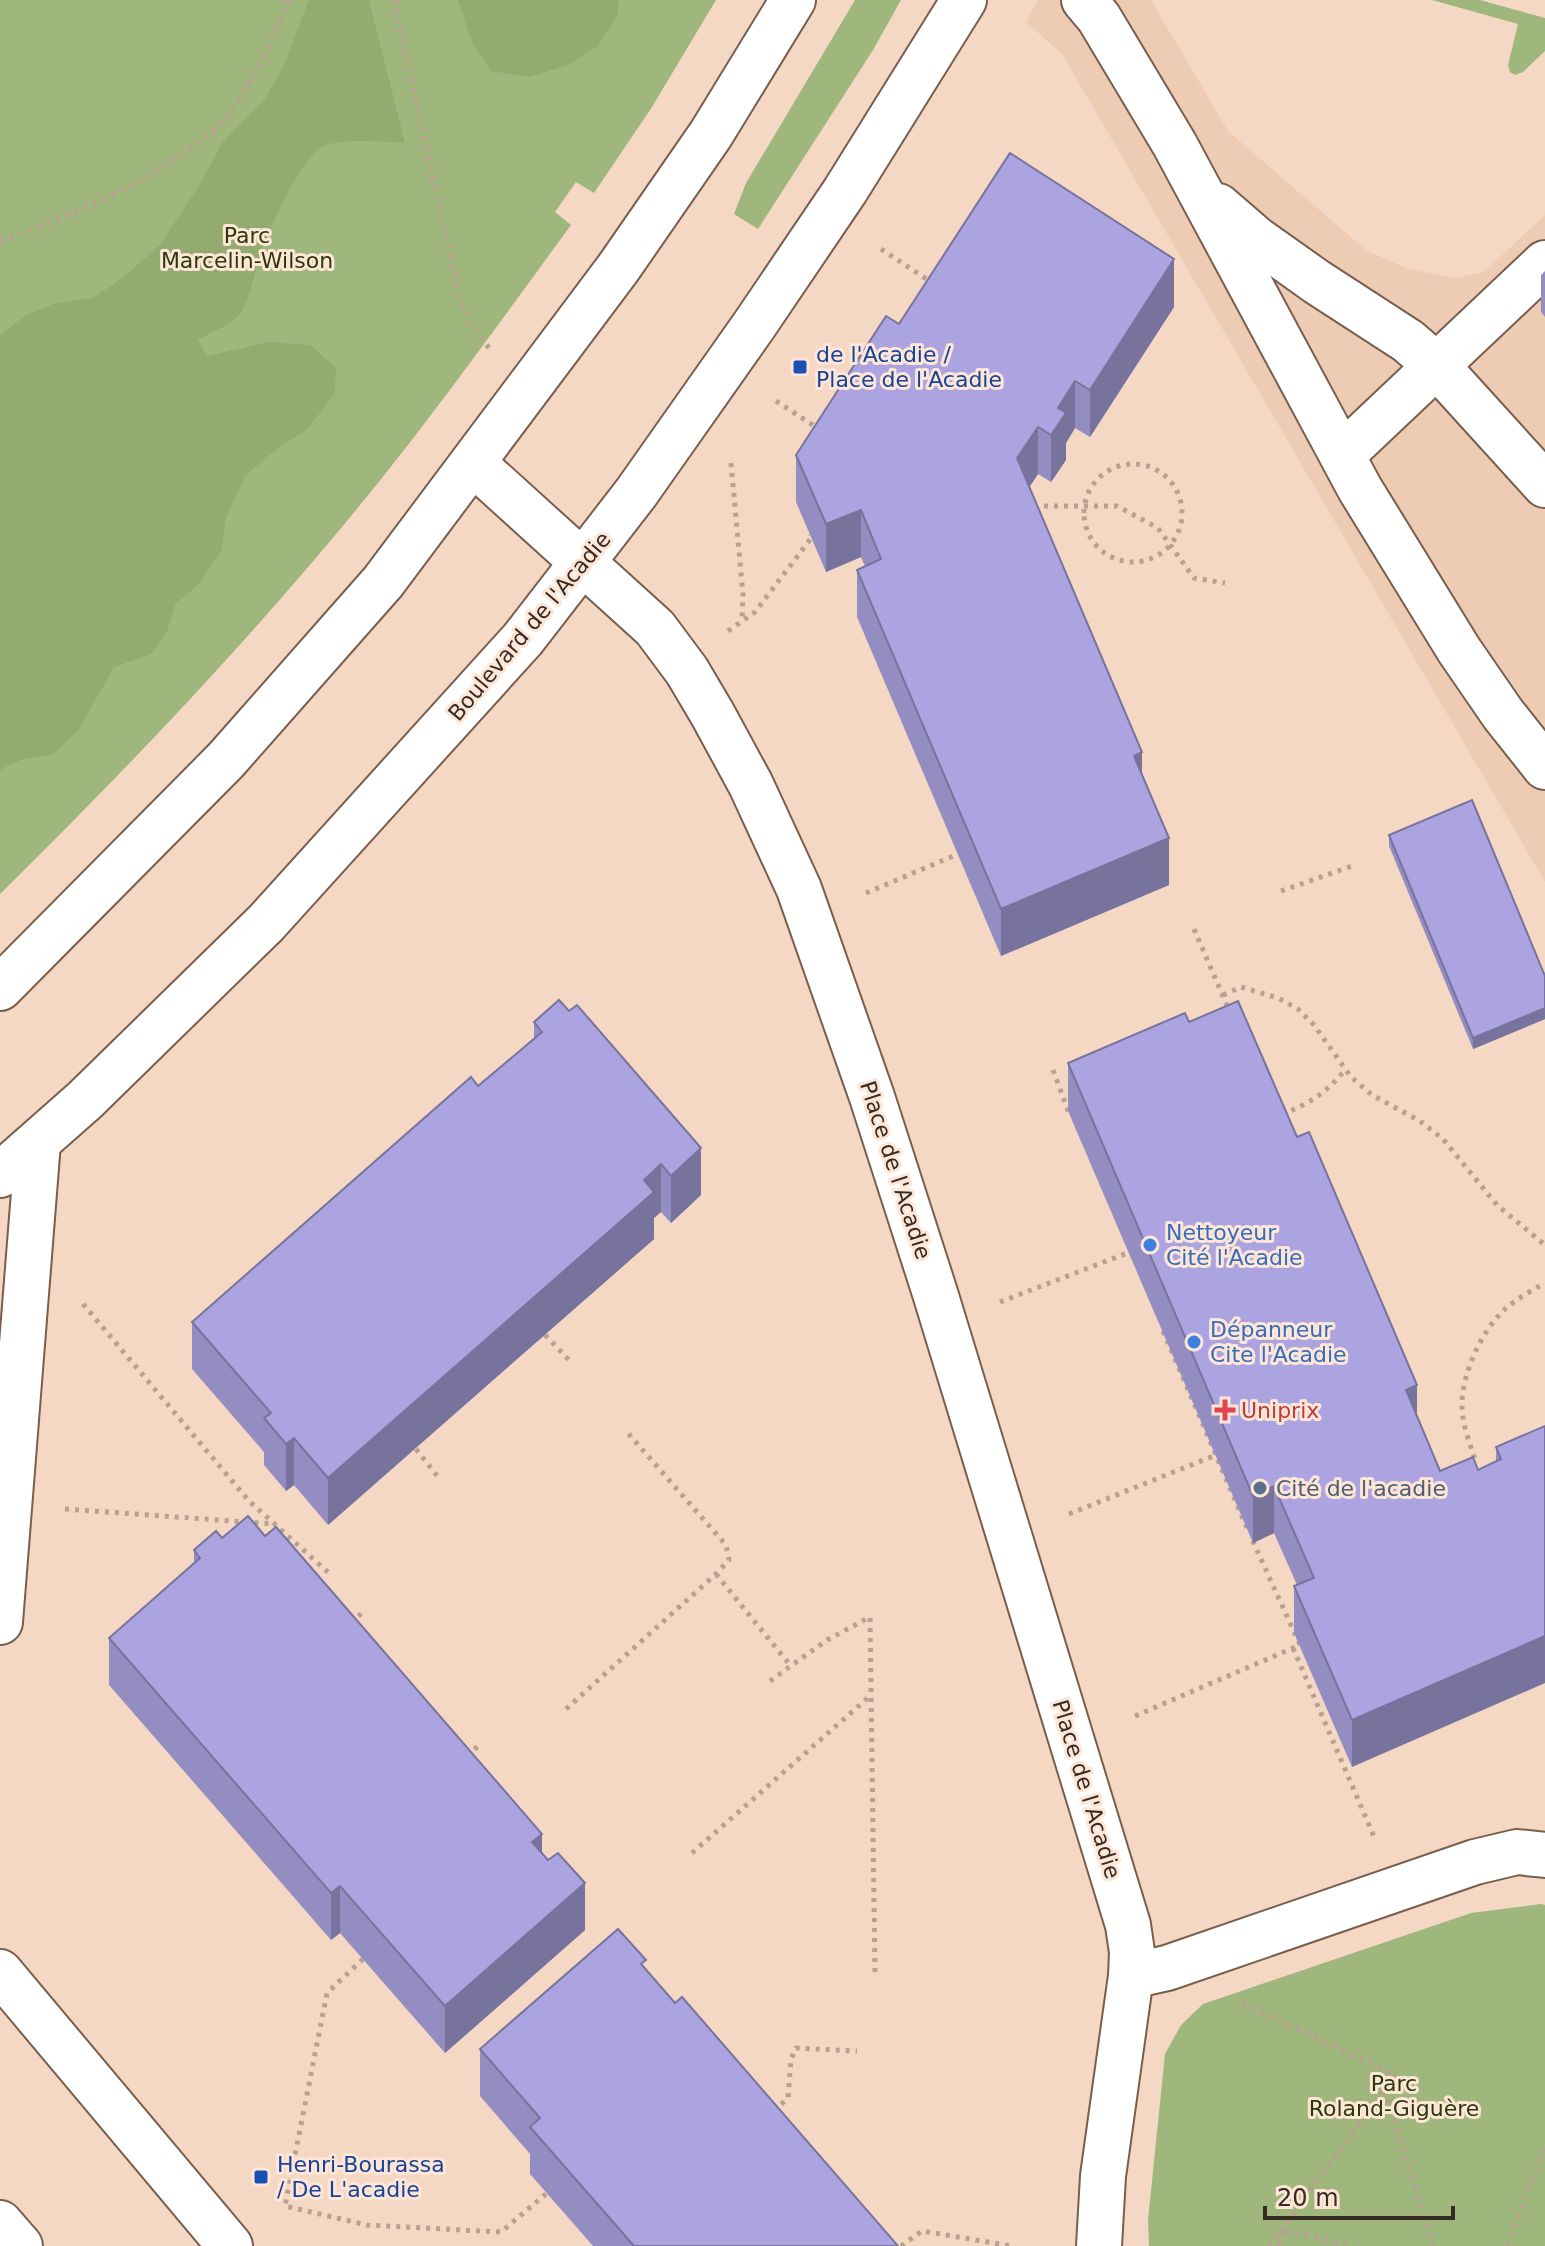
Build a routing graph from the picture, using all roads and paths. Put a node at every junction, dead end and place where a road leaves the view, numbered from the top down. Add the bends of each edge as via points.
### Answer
1 (289, 0) edge
2 (394, 0) edge
3 (793, 0) edge
4 (964, 0) edge
5 (1084, 0) edge
6 (1194, 181) junction
7 (0, 241) edge
8 (881, 249) dead end
9 (1545, 263) edge
10 (937, 286) edge
11 (490, 350) dead end
12 (1437, 366) junction
13 (776, 401) dead end
14 (824, 432) edge
15 (1342, 455) junction
16 (731, 463) dead end
17 (474, 464) junction
18 (1545, 485) edge
19 (1031, 506) edge
20 (1084, 506) junction
21 (807, 526) edge
22 (1171, 545) junction
23 (584, 563) junction
24 (1225, 583) dead end
25 (742, 623) junction
26 (728, 631) dead end
27 (1545, 767) edge
28 (958, 854) edge
29 (1352, 866) dead end
30 (1281, 891) dead end
31 (866, 893) dead end
32 (1194, 929) dead end
33 (0, 988) edge
34 (1223, 995) junction
35 (1235, 1022) edge
36 (1053, 1070) dead end
37 (1345, 1070) junction
38 (1276, 1116) edge
39 (1073, 1122) edge
40 (38, 1142) junction
41 (0, 1175) edge
42 (1124, 1239) edge
43 (1545, 1245) edge
44 (1130, 1252) junction
45 (1136, 1266) edge
46 (1545, 1283) edge
47 (77, 1297) dead end
48 (1000, 1302) dead end
49 (1158, 1320) edge
50 (545, 1335) edge
51 (570, 1361) dead end
52 (626, 1431) dead end
53 (416, 1449) edge
54 (1216, 1455) junction
55 (1462, 1465) edge
56 (438, 1477) dead end
57 (50, 1508) dead end
58 (1069, 1514) dead end
59 (275, 1524) junction
60 (330, 1574) dead end
61 (716, 1574) junction
62 (362, 1613) dead end
63 (0, 1622) edge
64 (343, 1631) edge
65 (1293, 1648) junction
66 (790, 1665) junction
67 (770, 1681) dead end
68 (871, 1695) junction
69 (566, 1709) dead end
70 (1135, 1716) dead end
71 (478, 1746) dead end
72 (458, 1764) edge
73 (1377, 1843) dead end
74 (692, 1853) dead end
75 (1545, 1855) edge
76 (363, 1959) edge
77 (0, 1972) edge
78 (875, 1973) dead end
79 (1131, 1976) junction
80 (1240, 2002) dead end
81 (857, 2051) dead end
82 (1384, 2089) junction
83 (766, 2119) edge
84 (1545, 2146) edge
85 (547, 2193) edge
86 (0, 2223) edge
87 (1281, 2230) junction
88 (20, 2246) edge
89 (230, 2246) edge
90 (901, 2246) edge
91 (1012, 2246) edge
92 (1099, 2246) edge
93 (1269, 2246) edge
94 (1279, 2246) edge
95 (1352, 2246) edge
96 (1433, 2246) edge
97 (1507, 2246) edge

1 - 7 path via 250,82 204,138 121,193
2 - 11 path via 458,292 469,324
3 - 17 main road via 711,134
4 - 23 main road, Boulevard de l'Acadie via 845,191
5 - 6 main road
6 - 12 main road via 1255,238
6 - 15 main road
8 - 10 path
9 - 12 main road
12 - 15 main road
12 - 18 main road
13 - 14 path
15 - 27 main road via 1459,650
16 - 25 path
17 - 23 main road, Place de l'Acadie
17 - 33 main road via 383,582 278,703
19 - 20 path
20 - 22 path via 1117,506 1158,528
20 - 22 path via 1089,537 1116,560 1149,560
20 - 22 path via 1099,476 1112,468 1127,463 1158,470 1178,492 1183,507
21 - 25 path via 812,537
22 - 24 path via 1194,578
23 - 40 main road, Boulevard de l'Acadie via 523,639 266,923
23 - 79 main road, Place de l'Acadie via 655,628 687,671 751,785 799,889 875,1105 1000,1504 1128,1925
25 - 26 path
28 - 31 path
29 - 30 path
32 - 34 path
34 - 35 path
34 - 37 path via 1241,987 1298,1009
36 - 39 path
37 - 38 path via 1326,1093
37 - 43 path via 1372,1095 1443,1139 1497,1205
40 - 41 main road, Boulevard de l'Acadie
40 - 63 main road
42 - 44 path
44 - 45 path
44 - 48 path
46 - 55 path via 1502,1311 1482,1340 1467,1374 1462,1405 1475,1459
47 - 59 path via 249,1501
49 - 54 path
50 - 51 path
52 - 61 path via 726,1545 729,1560
53 - 56 path
54 - 58 path
54 - 65 path via 1300,1645
57 - 59 path
59 - 60 path
61 - 66 path
61 - 69 path
62 - 64 path
65 - 70 path
65 - 73 path
66 - 67 path
66 - 68 path via 870,1617
68 - 74 path
68 - 78 path
71 - 72 path
75 - 79 main road via 1517,1852 1475,1862
76 - 85 path via 327,1993 285,2206 367,2225 501,2232
77 - 89 main road
79 - 92 main road, Place de l'Acadie via 1103,2176
80 - 82 path via 1396,2075
81 - 83 path via 796,2048 788,2098
82 - 87 path
82 - 96 path
84 - 97 path
86 - 88 main road
87 - 93 path
87 - 94 path
87 - 95 path
90 - 91 path via 922,2231

